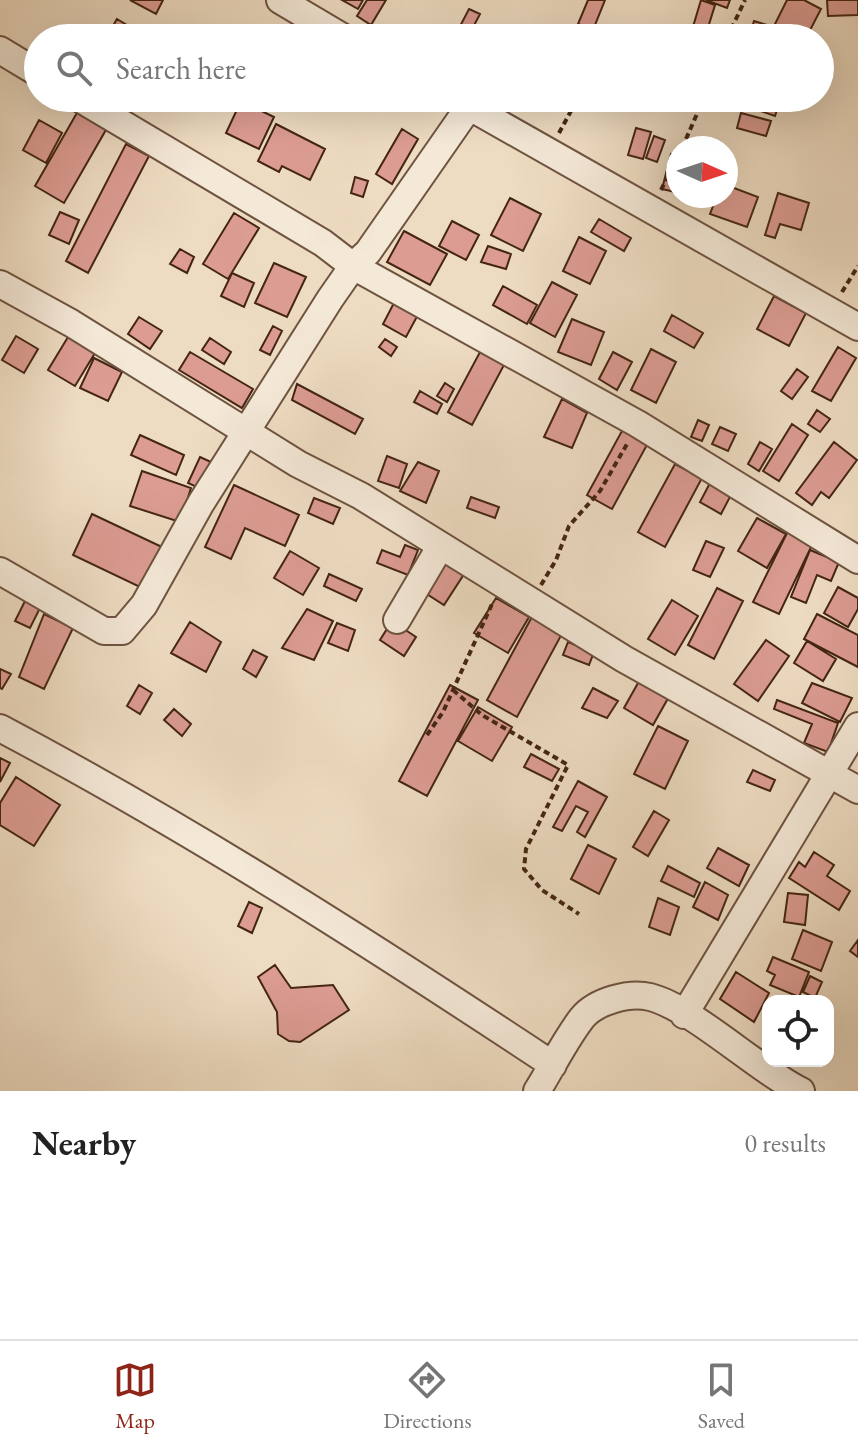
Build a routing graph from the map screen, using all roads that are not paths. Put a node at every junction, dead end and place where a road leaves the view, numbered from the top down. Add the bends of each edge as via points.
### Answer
1 (280, 0) edge
2 (320, 24) edge
3 (0, 50) edge
4 (24, 65) edge
5 (103, 112) edge
6 (455, 112) edge
7 (478, 112) edge
8 (353, 266) junction
9 (0, 284) edge
10 (858, 327) edge
11 (246, 433) junction
12 (440, 547) junction
13 (858, 560) edge
14 (0, 571) edge
15 (397, 620) dead end
16 (858, 726) edge
17 (0, 728) edge
18 (830, 773) junction
19 (858, 790) edge
20 (684, 1015) junction
21 (553, 1065) junction
22 (537, 1091) edge
23 (801, 1091) edge

1 - 2 street
3 - 4 street
5 - 8 street
6 - 8 street via 368,252
7 - 10 street
8 - 11 street
8 - 13 street via 638,424
9 - 11 street
11 - 12 street
11 - 14 street via 144,605 122,631 104,631
12 - 15 street
12 - 18 street via 624,659
16 - 18 street
17 - 21 street via 256,874
18 - 19 street
18 - 20 street
20 - 21 street via 652,998 612,1000 584,1016
20 - 23 street
21 - 22 street

